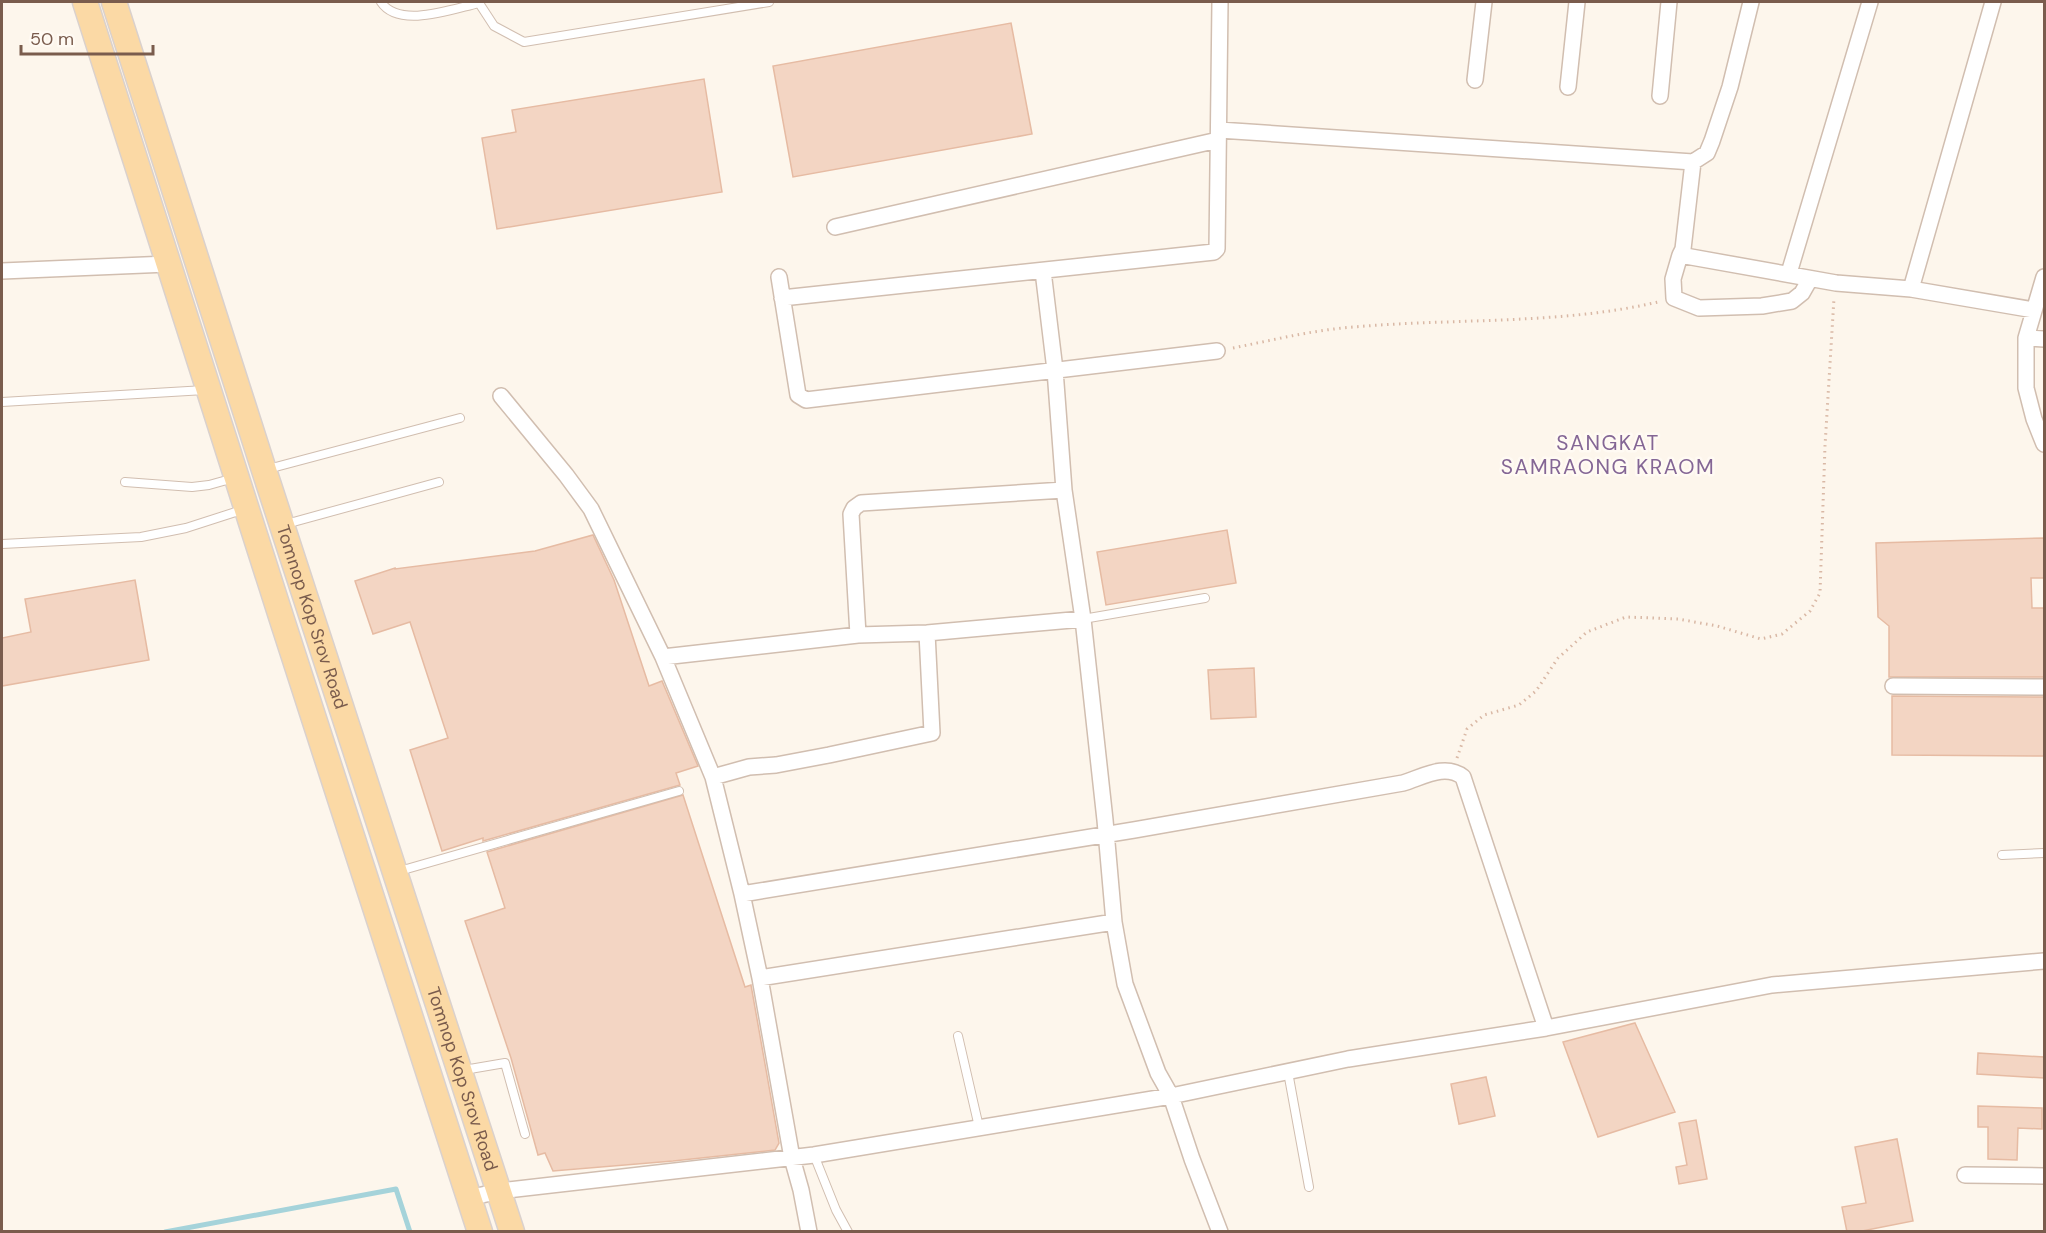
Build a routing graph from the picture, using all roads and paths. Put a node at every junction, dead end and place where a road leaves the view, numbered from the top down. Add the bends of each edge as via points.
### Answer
1 (85, 2) edge
2 (114, 2) edge
3 (381, 2) edge
4 (770, 2) edge
5 (1220, 2) edge
6 (1484, 2) edge
7 (1577, 2) edge
8 (1669, 2) edge
9 (1751, 2) edge
10 (1870, 2) edge
11 (1993, 2) edge
12 (1475, 80) dead end
13 (1568, 87) dead end
14 (1660, 96) dead end
15 (1218, 135) junction
16 (1694, 162) junction
17 (835, 227) dead end
18 (1680, 255) junction
19 (168, 264) junction
20 (2, 271) edge
21 (1043, 271) junction
22 (1789, 273) junction
23 (779, 277) dead end
24 (2044, 277) edge
25 (1810, 279) junction
26 (1836, 283) junction
27 (1911, 289) junction
28 (782, 298) junction
29 (1674, 298) junction
30 (2034, 310) junction
31 (2026, 338) junction
32 (2044, 339) edge
33 (1217, 351) joint
34 (1054, 370) junction
35 (210, 390) junction
36 (501, 396) dead end
37 (2, 402) edge
38 (460, 418) dead end
39 (2044, 444) edge
40 (264, 470) junction
41 (238, 477) junction
42 (125, 482) dead end
43 (439, 482) dead end
44 (1064, 490) junction
45 (248, 508) junction
46 (282, 525) junction
47 (2, 544) edge
48 (1205, 598) dead end
49 (1083, 619) junction
50 (927, 633) junction
51 (858, 635) junction
52 (663, 657) junction
53 (1893, 686) dead end
54 (2044, 687) edge
55 (1455, 771) junction
56 (713, 777) junction
57 (679, 791) dead end
58 (1106, 835) junction
59 (2044, 852) edge
60 (2002, 855) dead end
61 (395, 872) junction
62 (742, 894) junction
63 (1114, 922) junction
64 (2044, 961) edge
65 (760, 978) junction
66 (1546, 1028) junction
67 (958, 1036) dead end
68 (460, 1071) junction
69 (1288, 1072) junction
70 (1171, 1096) junction
71 (979, 1127) junction
72 (525, 1134) dead end
73 (814, 1155) junction
74 (792, 1158) junction
75 (1965, 1176) dead end
76 (2044, 1176) edge
77 (1309, 1186) dead end
78 (499, 1191) junction
79 (469, 1198) junction
80 (480, 1232) edge
81 (512, 1232) edge
82 (809, 1232) edge
83 (849, 1232) edge
84 (1220, 1232) edge

1 - 19 main road, Tomnop Kop Srov Road
2 - 40 main road, Tomnop Kop Srov Road
3 - 4 lane via 396,15 415,16 479,3 494,26 524,42
5 - 15 street
6 - 12 street
7 - 13 street
8 - 14 street
9 - 16 street via 1712,141 1707,153
10 - 22 street
11 - 27 street
15 - 16 street
15 - 17 street
15 - 21 street via 1214,252
16 - 18 street
18 - 22 street
18 - 29 street via 1673,279
19 - 20 street
19 - 35 main road, Tomnop Kop Srov Road
21 - 28 street
21 - 34 street
22 - 25 street
23 - 28 street
24 - 30 street
25 - 26 street
25 - 29 street via 1802,293 1791,301 1772,304 1700,308
26 - 27 street
26 - 55 path via 1820,593 1810,611 1782,634 1761,639 1678,619 1626,617 1587,632 1558,657 1536,691 1519,705 1484,715 1467,729
27 - 30 street
28 - 34 street via 798,395 806,400
29 - 33 path via 1629,308 1481,322 1353,327
30 - 31 street
31 - 32 street
31 - 39 street via 2026,388
33 - 34 street
34 - 44 street
35 - 37 lane
35 - 41 main road, Tomnop Kop Srov Road
36 - 52 street via 591,510
38 - 40 lane
40 - 46 main road, Tomnop Kop Srov Road
41 - 42 lane via 192,486
41 - 45 main road, Tomnop Kop Srov Road
43 - 46 lane
44 - 49 street
44 - 51 street via 861,503 851,514
45 - 47 lane via 186,528 141,537
45 - 79 main road, Tomnop Kop Srov Road
46 - 61 main road, Tomnop Kop Srov Road
48 - 49 lane
49 - 50 street
49 - 58 street
50 - 51 street
50 - 56 street via 932,733
51 - 52 street
52 - 56 street
53 - 54 street
55 - 58 street
55 - 66 street via 1463,777
56 - 62 street
57 - 61 lane
58 - 62 street
58 - 63 street
59 - 60 lane
61 - 68 main road, Tomnop Kop Srov Road
62 - 65 street
63 - 65 street
63 - 70 street via 1125,984 1158,1073
64 - 66 street via 1772,985
65 - 74 street
66 - 69 street
67 - 71 lane
68 - 72 lane via 505,1063
68 - 78 main road, Tomnop Kop Srov Road
69 - 70 street
69 - 77 lane
70 - 71 street
70 - 84 street
71 - 73 street
73 - 74 street
73 - 83 lane
74 - 78 street
74 - 82 street
75 - 76 street
78 - 79 street
78 - 81 main road, Tomnop Kop Srov Road
79 - 80 main road, Tomnop Kop Srov Road

